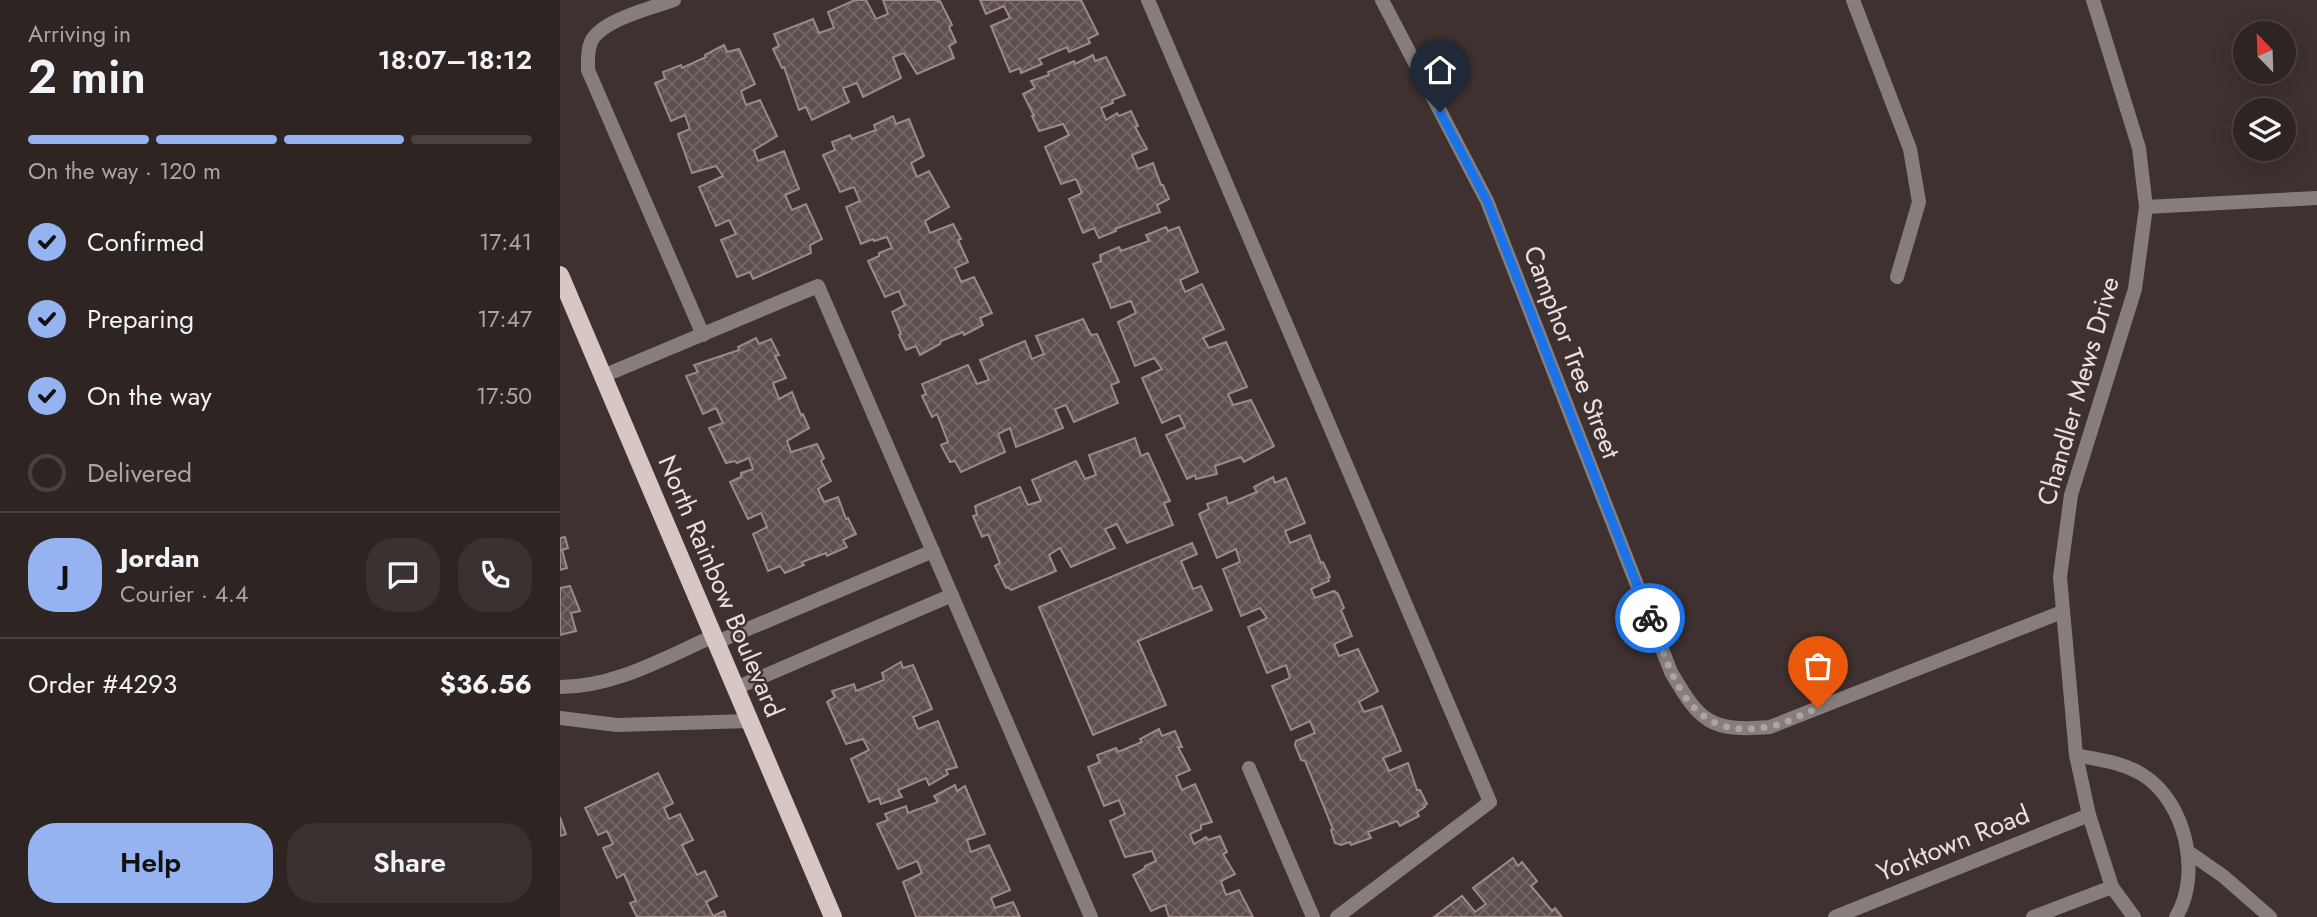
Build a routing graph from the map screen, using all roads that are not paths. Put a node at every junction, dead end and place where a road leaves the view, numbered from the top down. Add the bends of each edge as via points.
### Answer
1 (674, 0) edge
2 (1148, 0) edge
3 (1382, 0) edge
4 (1853, 0) edge
5 (2093, 0) edge
6 (2317, 198) edge
7 (2146, 207) junction
8 (560, 275) edge
9 (1897, 277) dead end
10 (703, 335) junction
11 (603, 376) junction
12 (933, 551) junction
13 (952, 595) junction
14 (2062, 612) junction
15 (715, 639) junction
16 (560, 687) edge
17 (736, 688) junction
18 (560, 718) edge
19 (750, 721) junction
20 (2076, 755) junction
21 (1249, 768) dead end
22 (2090, 815) junction
23 (2188, 851) junction
24 (2112, 887) junction
25 (833, 917) edge
26 (1091, 917) edge
27 (1313, 917) edge
28 (1337, 917) edge
29 (1835, 917) edge
30 (2033, 917) edge
31 (2134, 917) edge
32 (2176, 917) edge
33 (2270, 917) edge

1 - 10 street via 604,28 591,40 588,70
2 - 28 street via 1490,802
3 - 14 street, Camphor Tree Street via 1487,201 1671,672 1690,705 1710,722 1739,730 1770,727
4 - 9 street via 1910,149 1919,202
5 - 7 street, Chandler Mews Drive via 2139,148
6 - 7 street
7 - 14 street, Chandler Mews Drive via 2135,289 2071,495 2060,577
8 - 11 main road, North Rainbow Boulevard
10 - 11 street
10 - 12 street via 818,286
11 - 15 main road, North Rainbow Boulevard
12 - 13 street
12 - 15 street
13 - 17 street
13 - 26 street
14 - 20 street, Chandler Mews Drive
15 - 16 street via 607,682
15 - 17 main road, North Rainbow Boulevard
17 - 19 main road, North Rainbow Boulevard
18 - 19 street via 617,725
19 - 25 main road, North Rainbow Boulevard
20 - 22 street, Chandler Mews Drive
20 - 23 street via 2124,765 2158,787 2176,813
21 - 27 street
22 - 24 street, Chandler Mews Drive
22 - 29 street, Yorktown Road
23 - 32 street via 2188,883
23 - 33 street
24 - 30 street
24 - 31 street, Chandler Mews Drive

